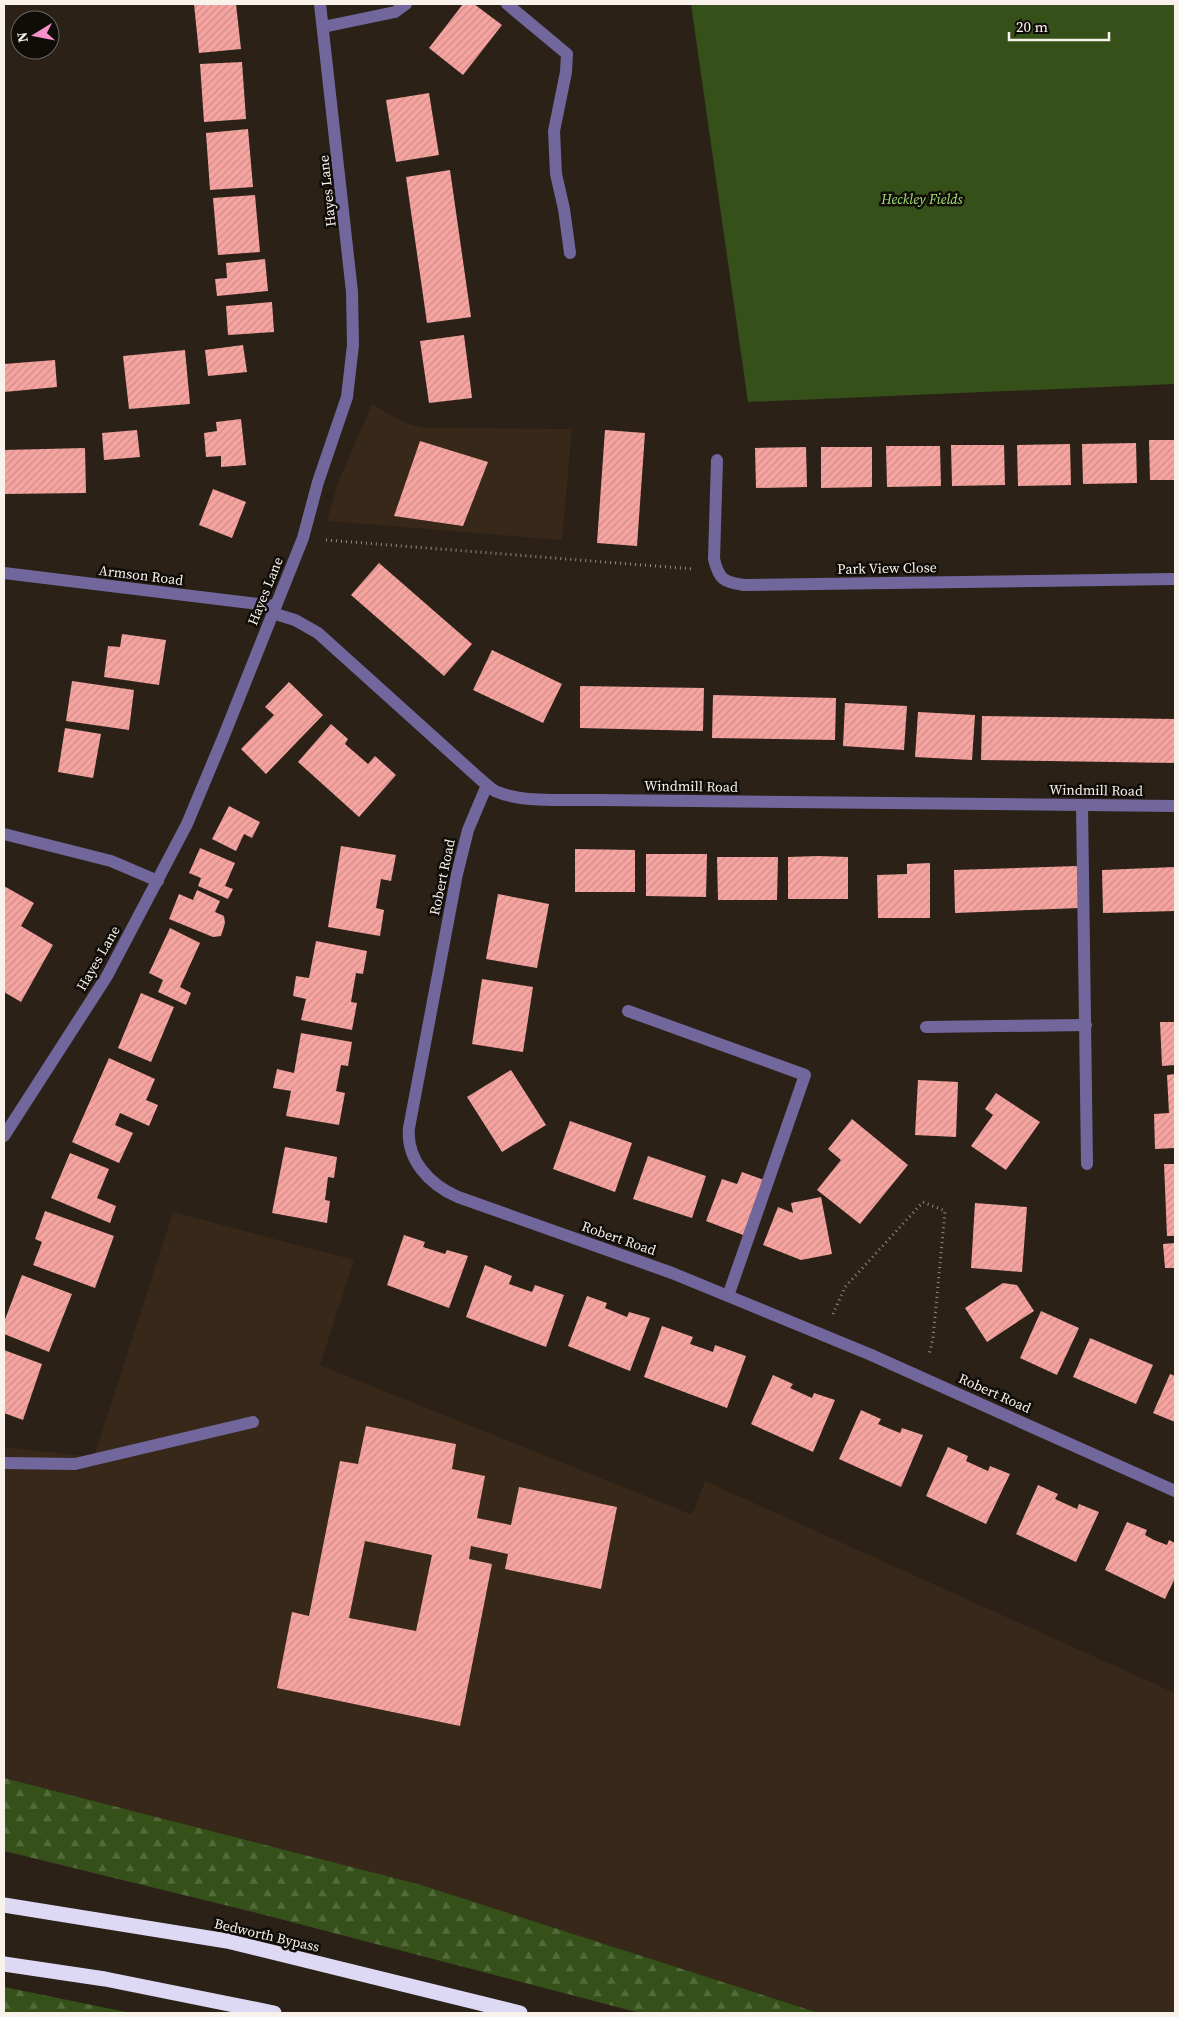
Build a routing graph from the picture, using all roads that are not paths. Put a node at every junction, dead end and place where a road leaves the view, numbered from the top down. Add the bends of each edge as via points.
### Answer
1 (320, 4) edge
2 (406, 4) edge
3 (507, 4) edge
4 (323, 27) junction
5 (570, 253) dead end
6 (717, 460) dead end
7 (4, 574) edge
8 (1175, 579) edge
9 (273, 609) junction
10 (487, 785) junction
11 (1082, 805) junction
12 (1175, 806) edge
13 (4, 834) edge
14 (158, 881) junction
15 (628, 1011) dead end
16 (1086, 1025) junction
17 (926, 1027) dead end
18 (4, 1136) edge
19 (1088, 1164) dead end
20 (728, 1296) junction
21 (253, 1422) dead end
22 (4, 1464) edge
23 (1175, 1491) edge
24 (4, 1905) edge
25 (4, 1964) edge
26 (274, 2013) edge
27 (520, 2013) edge

1 - 4 street, Hayes Lane
2 - 4 street via 395,12
3 - 5 street via 567,54 554,131 556,174
4 - 9 street, Hayes Lane via 352,292 353,345 347,397 303,538
6 - 8 street, Park View Close via 714,559 716,571 723,580 744,585
7 - 9 street, Armson Road
9 - 10 street, Windmill Road via 318,633
9 - 14 street, Hayes Lane via 187,824
10 - 11 street, Windmill Road via 508,796 526,798
10 - 20 street, Robert Road via 468,830 457,874 409,1128 408,1139 414,1155 425,1175 443,1191 458,1198 672,1273
11 - 12 street, Windmill Road
11 - 16 street
13 - 14 street via 111,861
14 - 18 street, Hayes Lane via 107,976
15 - 20 street via 805,1074
16 - 17 street
16 - 19 street
20 - 23 street, Robert Road via 923,1378
21 - 22 street via 75,1464
24 - 27 highway, Bedworth Bypass via 227,1941
25 - 26 highway via 105,1979

